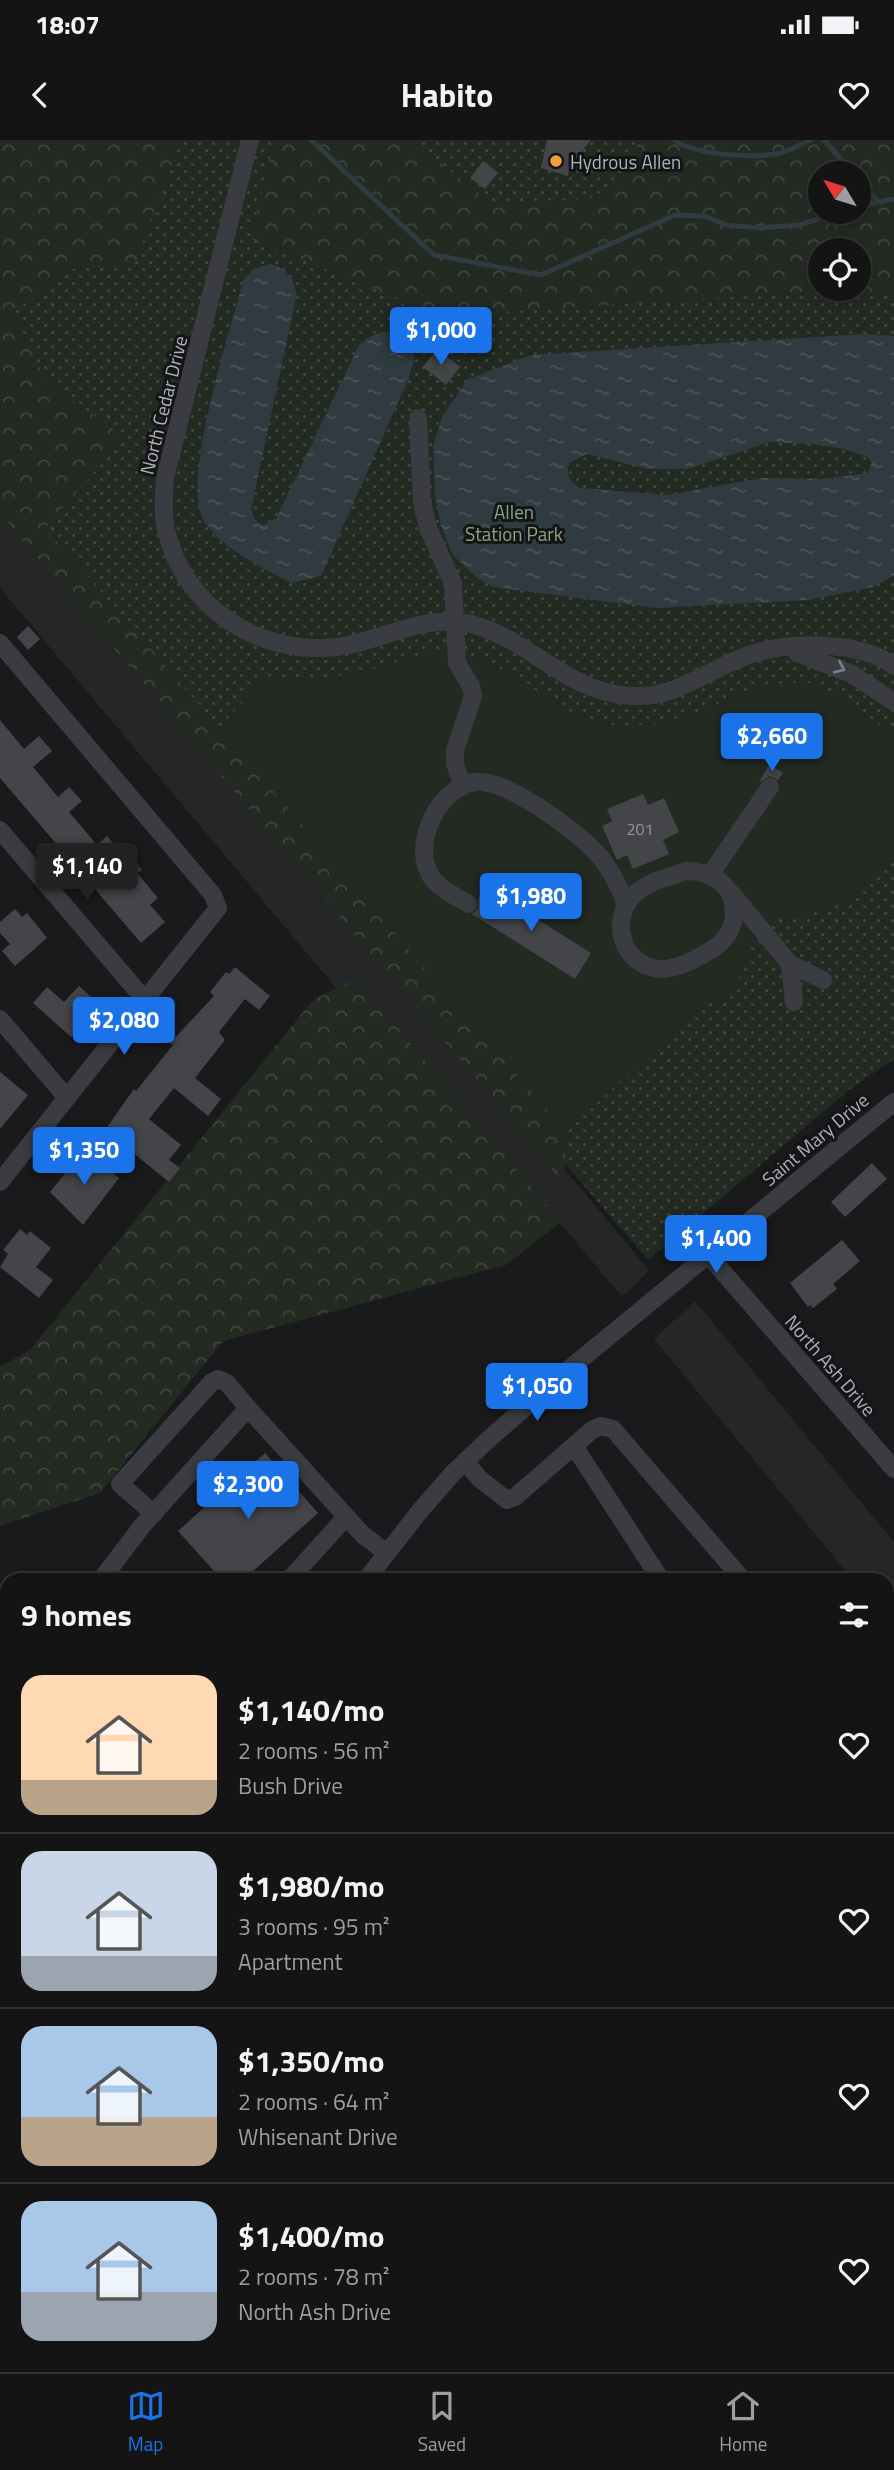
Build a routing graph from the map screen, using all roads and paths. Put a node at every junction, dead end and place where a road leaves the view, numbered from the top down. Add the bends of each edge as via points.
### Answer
1 (250, 140) edge
2 (418, 418) dead end
3 (457, 623) junction
4 (0, 643) edge
5 (780, 649) junction
6 (894, 666) edge
7 (894, 702) edge
8 (463, 786) junction
9 (770, 787) dead end
10 (0, 830) edge
11 (710, 875) junction
12 (725, 886) junction
13 (468, 904) dead end
14 (626, 905) junction
15 (789, 964) junction
16 (823, 980) dead end
17 (145, 1000) junction
18 (794, 1002) dead end
19 (0, 1019) edge
20 (67, 1098) junction
21 (894, 1102) edge
22 (0, 1182) edge
23 (709, 1255) junction
24 (248, 1408) junction
25 (574, 1446) junction
26 (465, 1462) junction
27 (894, 1469) edge
28 (154, 1514) junction
29 (346, 1517) junction
30 (387, 1553) junction
31 (107, 1573) edge
32 (295, 1573) edge
33 (371, 1573) edge
34 (656, 1573) edge
35 (737, 1573) edge

1 - 3 street, North Cedar Drive via 165,478 165,528 172,553 203,599 250,635 300,648 339,647 427,622
2 - 3 street via 422,501 428,528 453,583
3 - 5 street, North Cedar Drive via 507,638 566,678 632,696 663,694 746,656
3 - 8 street via 455,653 473,696 455,750
4 - 17 street via 213,895 218,908
5 - 6 street, North Cedar Drive via 859,649
5 -> 7 street, North Cedar Drive via 834,665
8 - 13 street via 447,797 427,829 423,847 433,881
8 - 14 street via 491,783 506,789 580,835 603,860
9 - 11 street
10 - 17 street
11 - 12 street
11 - 14 street via 698,871 674,875 646,886
12 - 14 street via 734,907 729,933 711,950 666,969 641,963 624,943 621,917
12 - 15 street
15 - 16 street
15 - 18 street
17 - 20 street
19 - 20 street
20 - 22 street
21 - 23 street, Saint Mary Drive
23 - 26 street, Saint Mary Drive
23 - 27 street, North Ash Drive
24 - 28 street
24 - 28 street via 227,1383 212,1381 120,1484
24 - 29 street
25 - 26 street via 507,1500
25 - 34 street
25 - 35 street via 601,1426 613,1429
26 - 30 street, Saint Mary Drive
28 - 31 street
29 - 30 street
29 - 32 street
30 - 33 street, Saint Mary Drive

